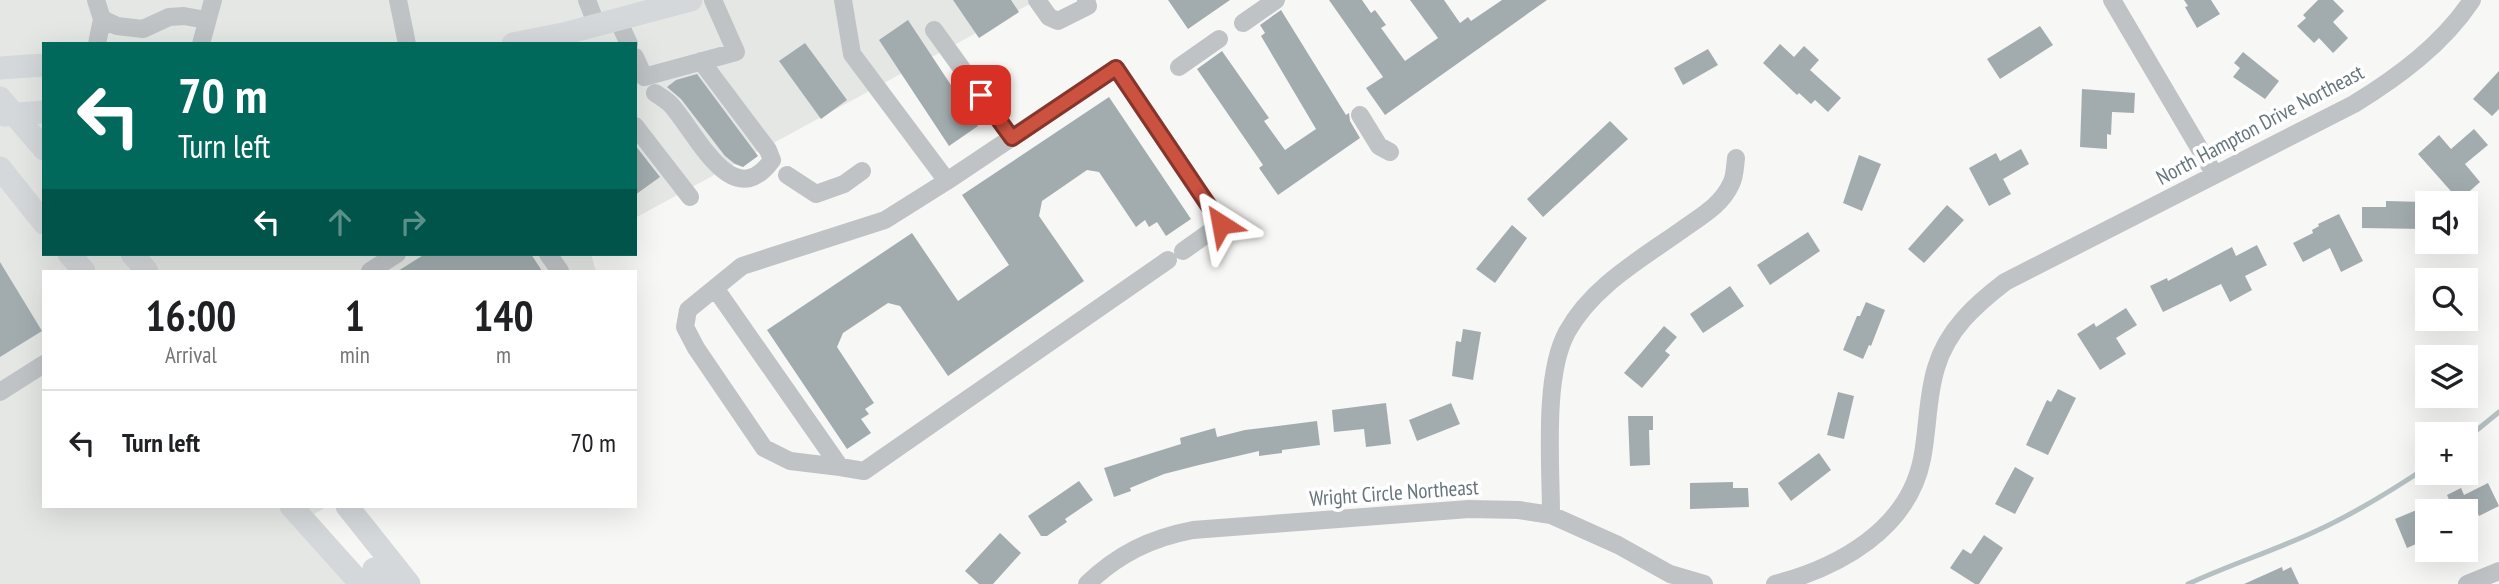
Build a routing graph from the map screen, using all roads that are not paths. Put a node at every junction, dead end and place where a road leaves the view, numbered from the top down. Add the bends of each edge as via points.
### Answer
1 (96, 0) edge
2 (213, 0) edge
3 (398, 0) edge
4 (587, 0) edge
5 (691, 0) edge
6 (713, 0) edge
7 (843, 0) edge
8 (1037, 0) edge
9 (1276, 0) edge
10 (2112, 0) edge
11 (2472, 0) edge
12 (1087, 3) edge
13 (620, 16) edge
14 (102, 19) junction
15 (206, 20) junction
16 (1243, 23) dead end
17 (934, 30) dead end
18 (565, 39) edge
19 (1219, 39) dead end
20 (97, 42) edge
21 (201, 42) edge
22 (407, 42) edge
23 (534, 42) edge
24 (628, 42) edge
25 (637, 61) edge
26 (701, 61) junction
27 (42, 65) edge
28 (1179, 67) dead end
29 (0, 68) edge
30 (655, 93) dead end
31 (5, 109) edge
32 (42, 112) edge
33 (1360, 115) dead end
34 (637, 129) edge
35 (1012, 138) junction
36 (42, 147) edge
37 (1390, 152) dead end
38 (1736, 158) dead end
39 (0, 168) edge
40 (862, 171) dead end
41 (787, 175) dead end
42 (2215, 175) junction
43 (947, 181) junction
44 (690, 197) dead end
45 (42, 220) edge
46 (71, 256) edge
47 (134, 256) edge
48 (394, 256) edge
49 (83, 270) edge
50 (146, 270) edge
51 (372, 270) edge
52 (715, 288) junction
53 (42, 365) edge
54 (0, 392) edge
55 (839, 467) junction
56 (293, 508) edge
57 (348, 508) edge
58 (1551, 515) junction
59 (2499, 571) edge
60 (370, 577) edge
61 (409, 584) edge
62 (1087, 584) edge
63 (1704, 584) edge
64 (1776, 584) edge
65 (2468, 584) edge

1 - 14 street
2 - 15 street
3 - 22 street
4 - 13 street
5 - 13 main road
6 - 26 street via 736,52
7 - 43 street via 852,54
8 - 12 street via 1049,17 1058,21
9 - 16 street
10 - 42 street
11 - 42 street, North Hampton Drive Northeast via 2432,47 2385,85
13 - 18 main road
13 - 24 street
14 - 15 street via 144,29 169,17
14 - 20 street
15 - 21 street
17 - 35 street
18 - 23 main road
19 - 28 street
25 - 26 street via 644,77
26 - 30 street via 768,150 772,160 755,177 741,180 727,175 671,104
27 - 29 main road
31 - 32 main road
31 - 36 main road
33 - 37 street via 1379,146
34 - 44 street
35 - 43 street
35 - 55 street via 1116,68 1221,224 864,471
38 - 58 street via 1732,183 1719,203 1604,286 1583,307 1567,333 1552,386
39 - 45 main road
40 - 41 street via 844,184 816,194
42 - 64 street, North Hampton Drive Northeast via 2005,282 1973,306 1951,334 1936,368 1922,461 1899,513 1883,530 1835,562
43 - 52 street via 885,219 742,266
46 - 49 main road
47 - 50 main road
48 - 51 street
52 - 55 street
52 - 55 street via 688,310 685,327 764,448 790,461
53 - 54 street
56 - 60 main road
57 - 60 main road
58 - 62 street, Wright Circle Northeast via 1469,509 1193,530 1124,554
58 - 63 street, Wright Circle Northeast via 1670,574
59 - 65 street
60 - 61 main road

